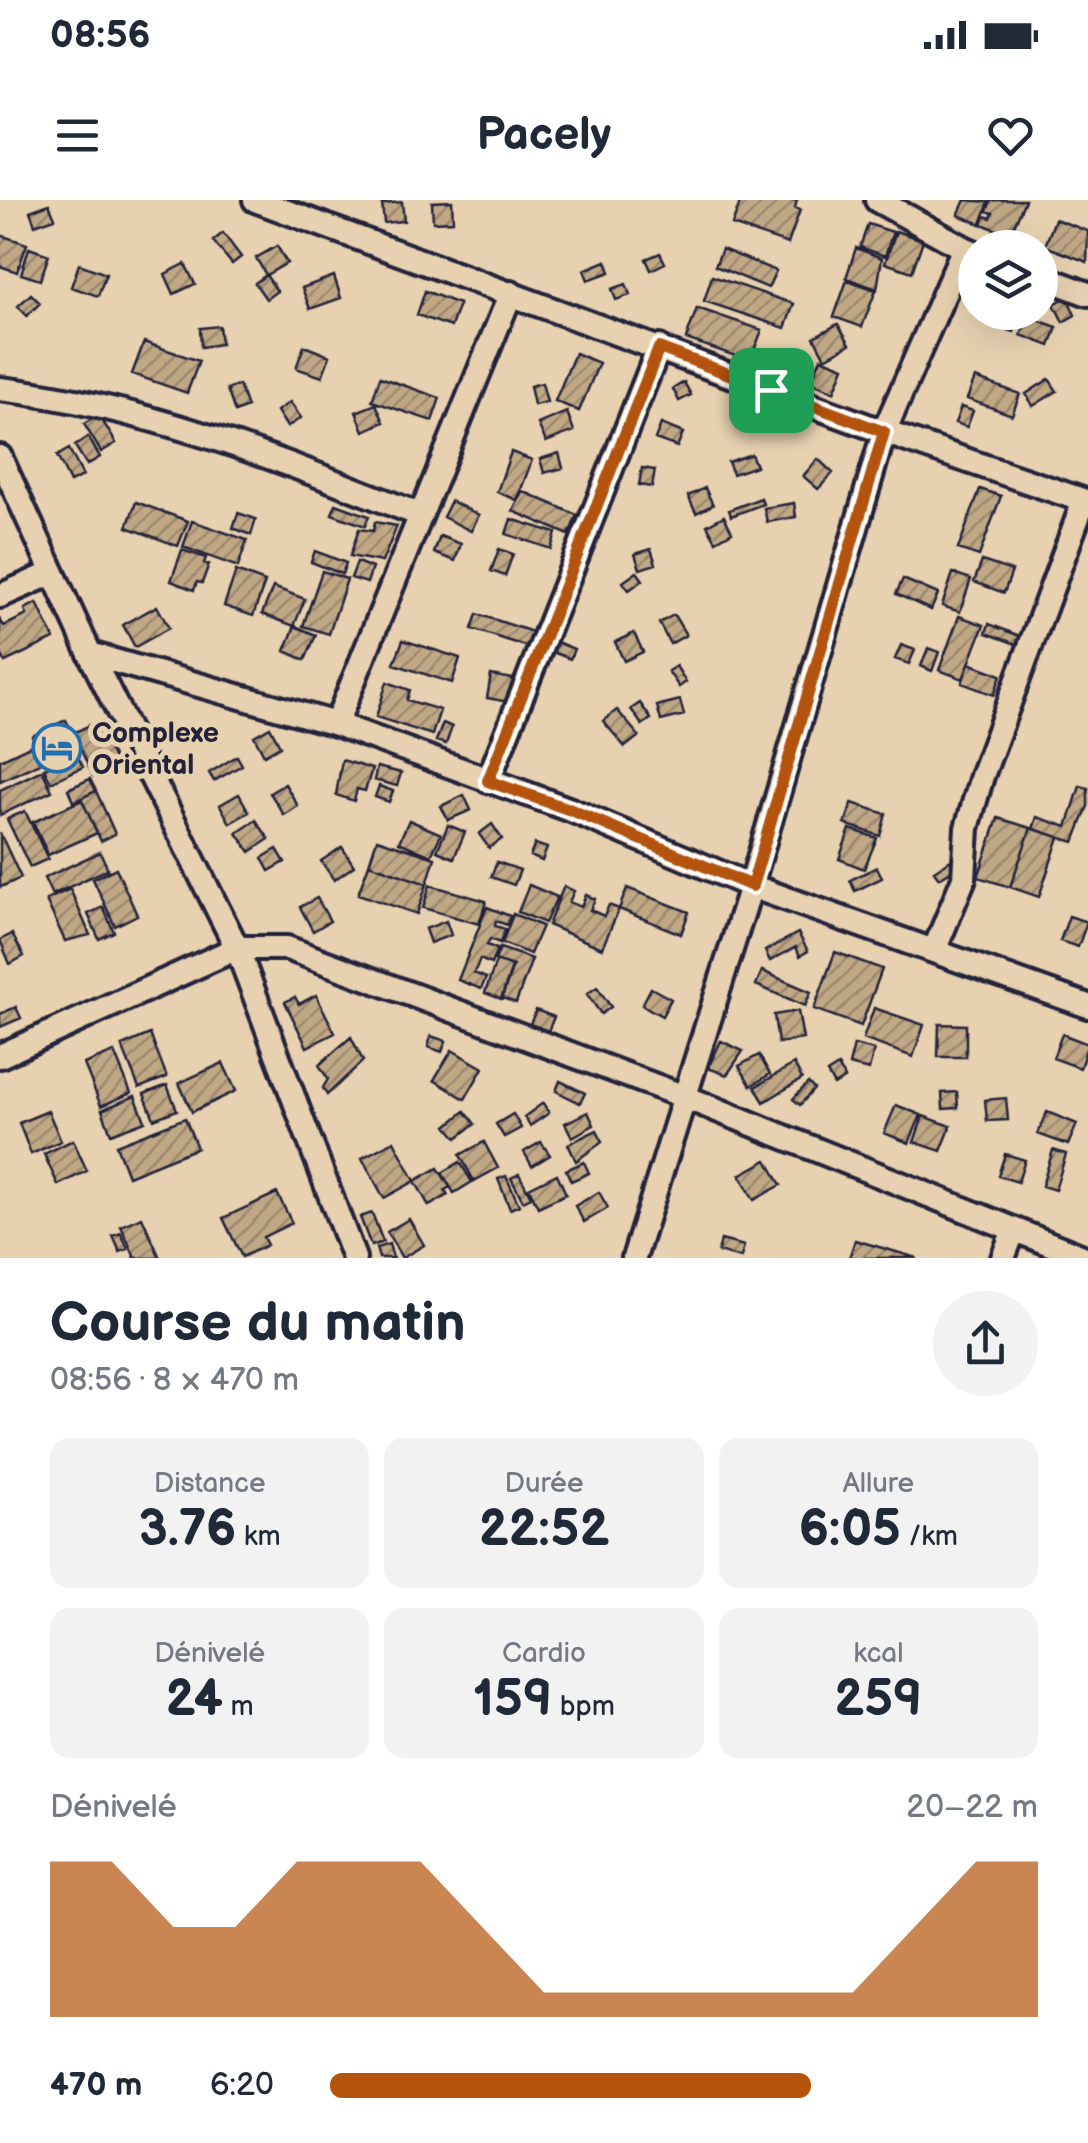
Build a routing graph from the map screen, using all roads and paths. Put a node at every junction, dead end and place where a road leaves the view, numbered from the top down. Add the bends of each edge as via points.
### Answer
1 (255, 200) edge
2 (877, 200) edge
3 (958, 244) edge
4 (958, 274) edge
5 (1058, 283) edge
6 (511, 292) junction
7 (1088, 294) edge
8 (659, 348) junction
9 (0, 389) edge
10 (884, 432) junction
11 (0, 457) edge
12 (1086, 502) edge
13 (420, 515) junction
14 (52, 573) junction
15 (0, 596) edge
16 (90, 654) junction
17 (336, 724) junction
18 (488, 781) junction
19 (752, 886) junction
20 (237, 948) junction
21 (934, 951) junction
22 (1088, 1006) edge
23 (0, 1056) edge
24 (686, 1097) junction
25 (1013, 1232) junction
26 (354, 1258) edge
27 (634, 1258) edge
28 (1003, 1258) edge
29 (1085, 1258) edge

1 - 6 street
2 - 3 street
4 - 10 street
5 - 7 street
6 - 8 street
6 - 13 street
8 - 10 street
8 - 18 street
9 - 13 street via 63,396 160,420
10 - 12 street
10 - 19 street
11 - 14 street
12 - 21 street via 982,776 967,828 964,878
13 - 17 street
14 - 15 street
14 - 16 street
16 - 17 street
16 - 20 street
17 - 18 street
18 - 19 street
19 - 21 street
19 - 24 street
20 - 23 street
20 - 24 street via 287,948
20 - 26 street
21 - 22 street
24 - 25 street
24 - 27 street
25 - 28 street
25 - 29 street

